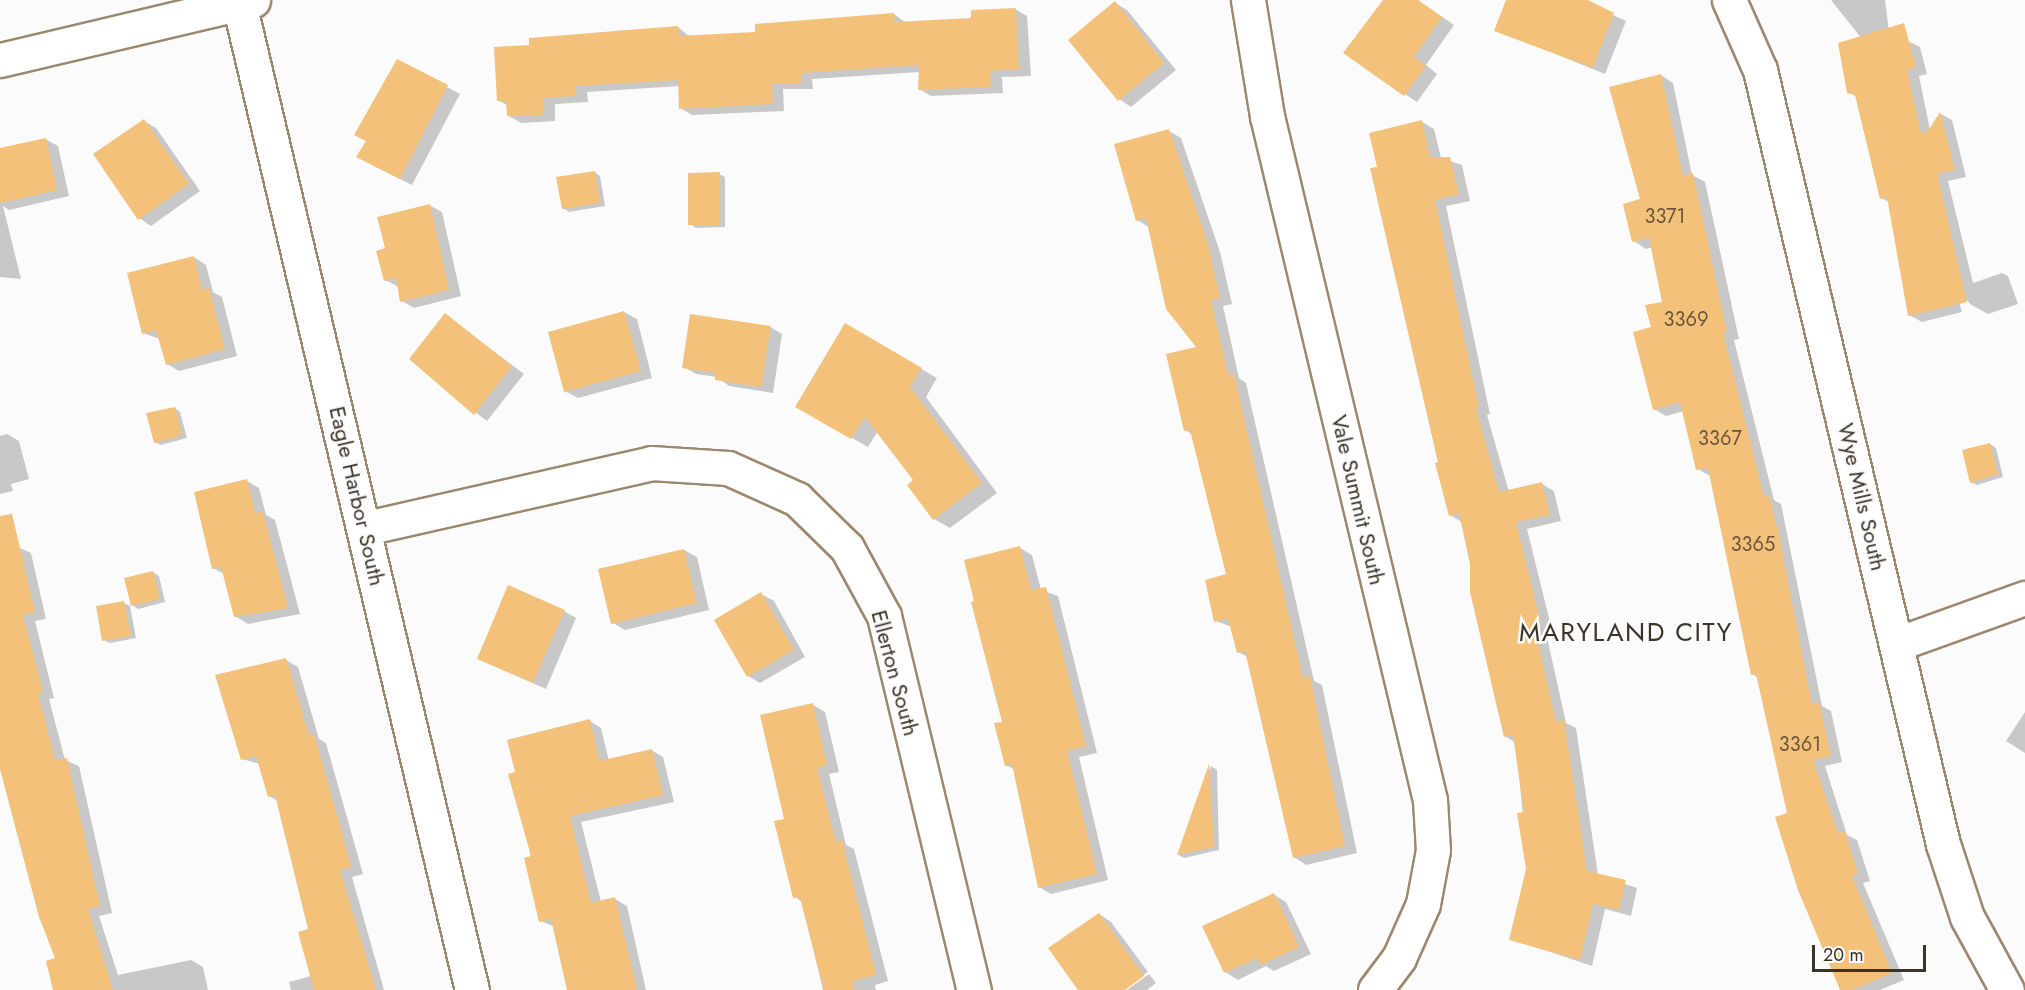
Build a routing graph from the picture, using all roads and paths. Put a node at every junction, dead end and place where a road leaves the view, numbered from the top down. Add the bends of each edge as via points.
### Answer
1 (1248, 0) edge
2 (1729, 0) edge
3 (246, 2) edge
4 (0, 60) edge
5 (366, 528) junction
6 (2025, 598) edge
7 (1897, 644) junction
8 (472, 990) edge
9 (974, 990) edge
10 (1375, 990) edge
11 (2007, 990) edge

1 - 10 street, Vale Summit South via 1267,116 1430,800 1433,850 1423,904 1399,958
2 - 7 street, Wye Mills South via 1760,70
3 - 4 street
3 - 5 street, Eagle Harbor South
5 - 8 street, Eagle Harbor South
5 - 9 street, Ellerton South via 651,463 729,468 797,500 847,548 884,616
6 - 7 street
7 - 11 street, Wye Mills South via 1943,844 1967,917

